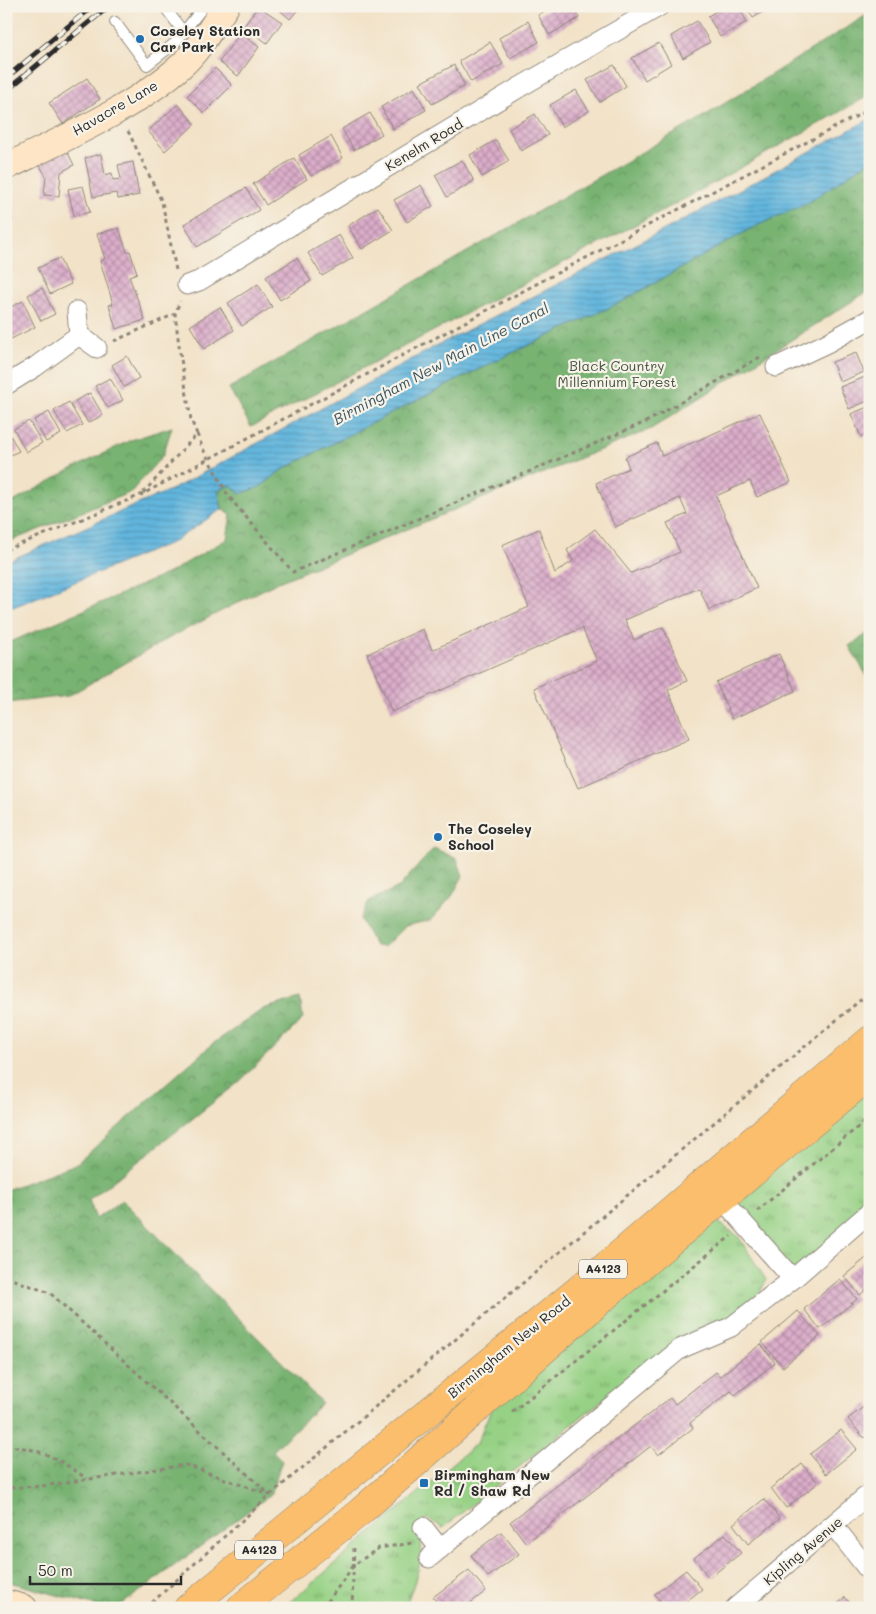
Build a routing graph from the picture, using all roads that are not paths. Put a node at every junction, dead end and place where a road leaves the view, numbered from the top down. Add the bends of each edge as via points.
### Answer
1 (164, 6) edge
2 (204, 6) edge
3 (226, 6) edge
4 (660, 6) edge
5 (114, 22) dead end
6 (184, 33) junction
7 (6, 166) edge
8 (181, 285) road end
9 (77, 311) dead end
10 (870, 319) edge
11 (79, 335) junction
12 (97, 348) road end
13 (769, 361) road end
14 (6, 385) edge
15 (870, 1040) edge
16 (870, 1075) edge
17 (722, 1199) junction
18 (870, 1212) edge
19 (793, 1278) junction
20 (870, 1492) edge
21 (833, 1525) junction
22 (431, 1543) road end
23 (870, 1572) edge
24 (6, 1603) edge
25 (245, 1606) edge
26 (24, 1608) edge
27 (188, 1608) edge
28 (735, 1608) edge

1 - 6 lane
2 - 6 lane
3 - 7 street, Havacre Lane via 183,64 166,78 117,110
4 - 8 street, Kenelm Road via 199,281
5 - 6 lane via 148,66
9 - 11 street
10 - 13 street via 827,343
11 - 12 street
11 - 14 street
15 - 27 highway, Birmingham New Road / A4123 via 578,1290
16 - 17 highway, Birmingham New Road / A4123
17 - 19 street
17 - 25 highway, Birmingham New Road / A4123 via 603,1298 360,1512
18 - 19 street
19 - 22 street via 731,1327 680,1349
20 - 21 street, Kipling Avenue
21 - 23 street
21 - 28 street, Kipling Avenue
24 - 26 street

